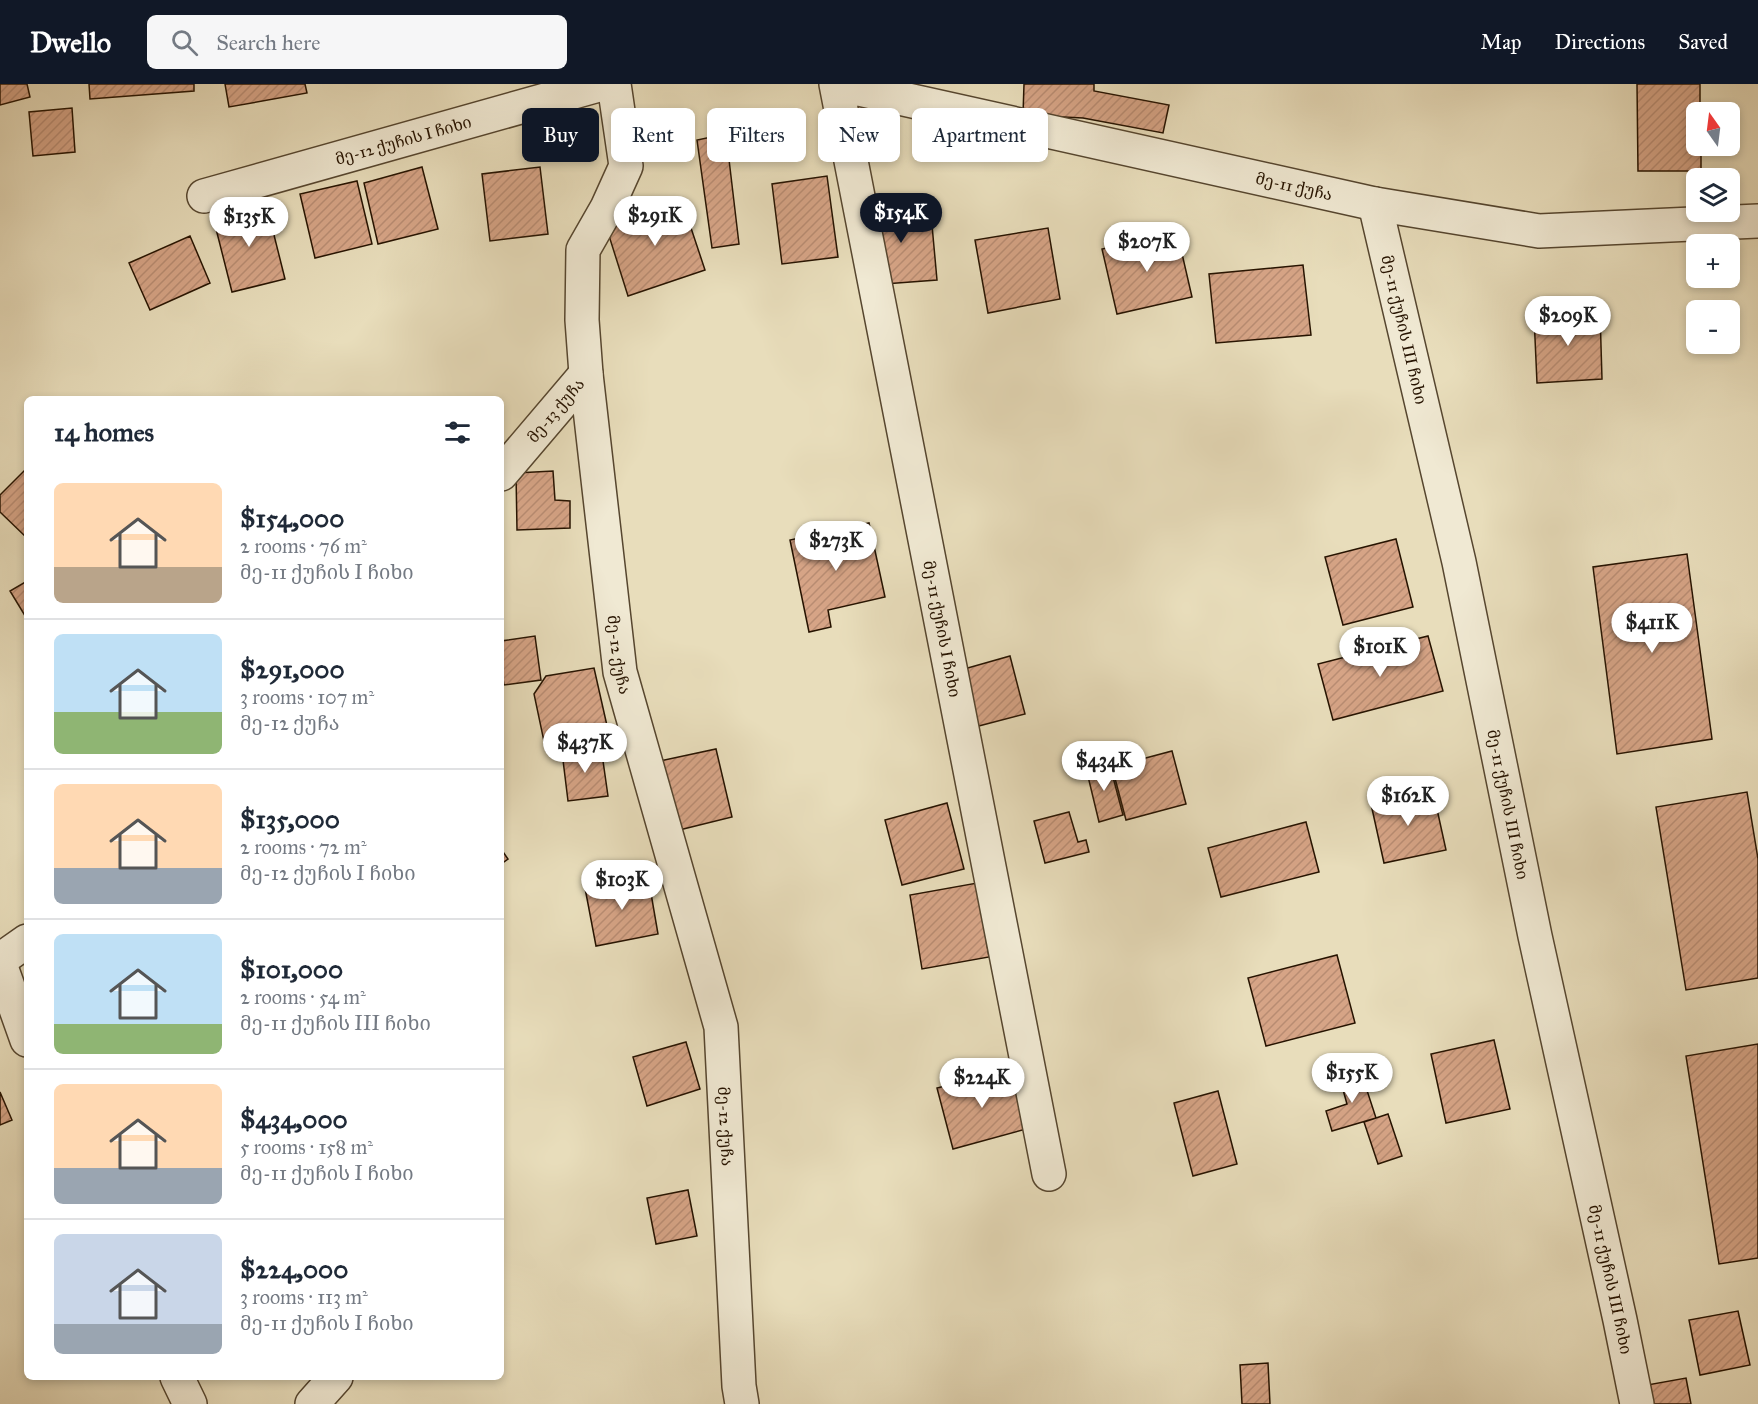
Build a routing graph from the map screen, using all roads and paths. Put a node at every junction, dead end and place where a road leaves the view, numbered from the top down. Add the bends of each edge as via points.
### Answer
1 (602, 84) edge
2 (614, 84) edge
3 (836, 84) edge
4 (204, 196) dead end
5 (1375, 204) junction
6 (1758, 221) edge
7 (586, 374) junction
8 (504, 470) edge
9 (24, 943) edge
10 (0, 962) edge
11 (24, 1031) edge
12 (1049, 1174) dead end
13 (178, 1380) edge
14 (333, 1380) edge
15 (190, 1404) edge
16 (312, 1404) edge
17 (742, 1404) edge
18 (1637, 1404) edge

1 - 4 street, მე-12 ქუჩის I ჩიხი
2 - 7 street, მე-12 ქუჩა via 626,166 583,250
3 - 5 street, მე-11 ქუჩა
3 - 12 street, მე-11 ქუჩის I ჩიხი
5 - 6 street, მე-11 ქუჩა via 1539,231
5 - 18 street, მე-11 ქუჩის III ჩიხი via 1459,562
7 - 8 street, მე-13 ქუჩა
7 - 17 street, მე-12 ქუჩა via 620,672 721,1027
9 - 10 street
10 - 11 street
13 - 15 street
14 - 16 street

